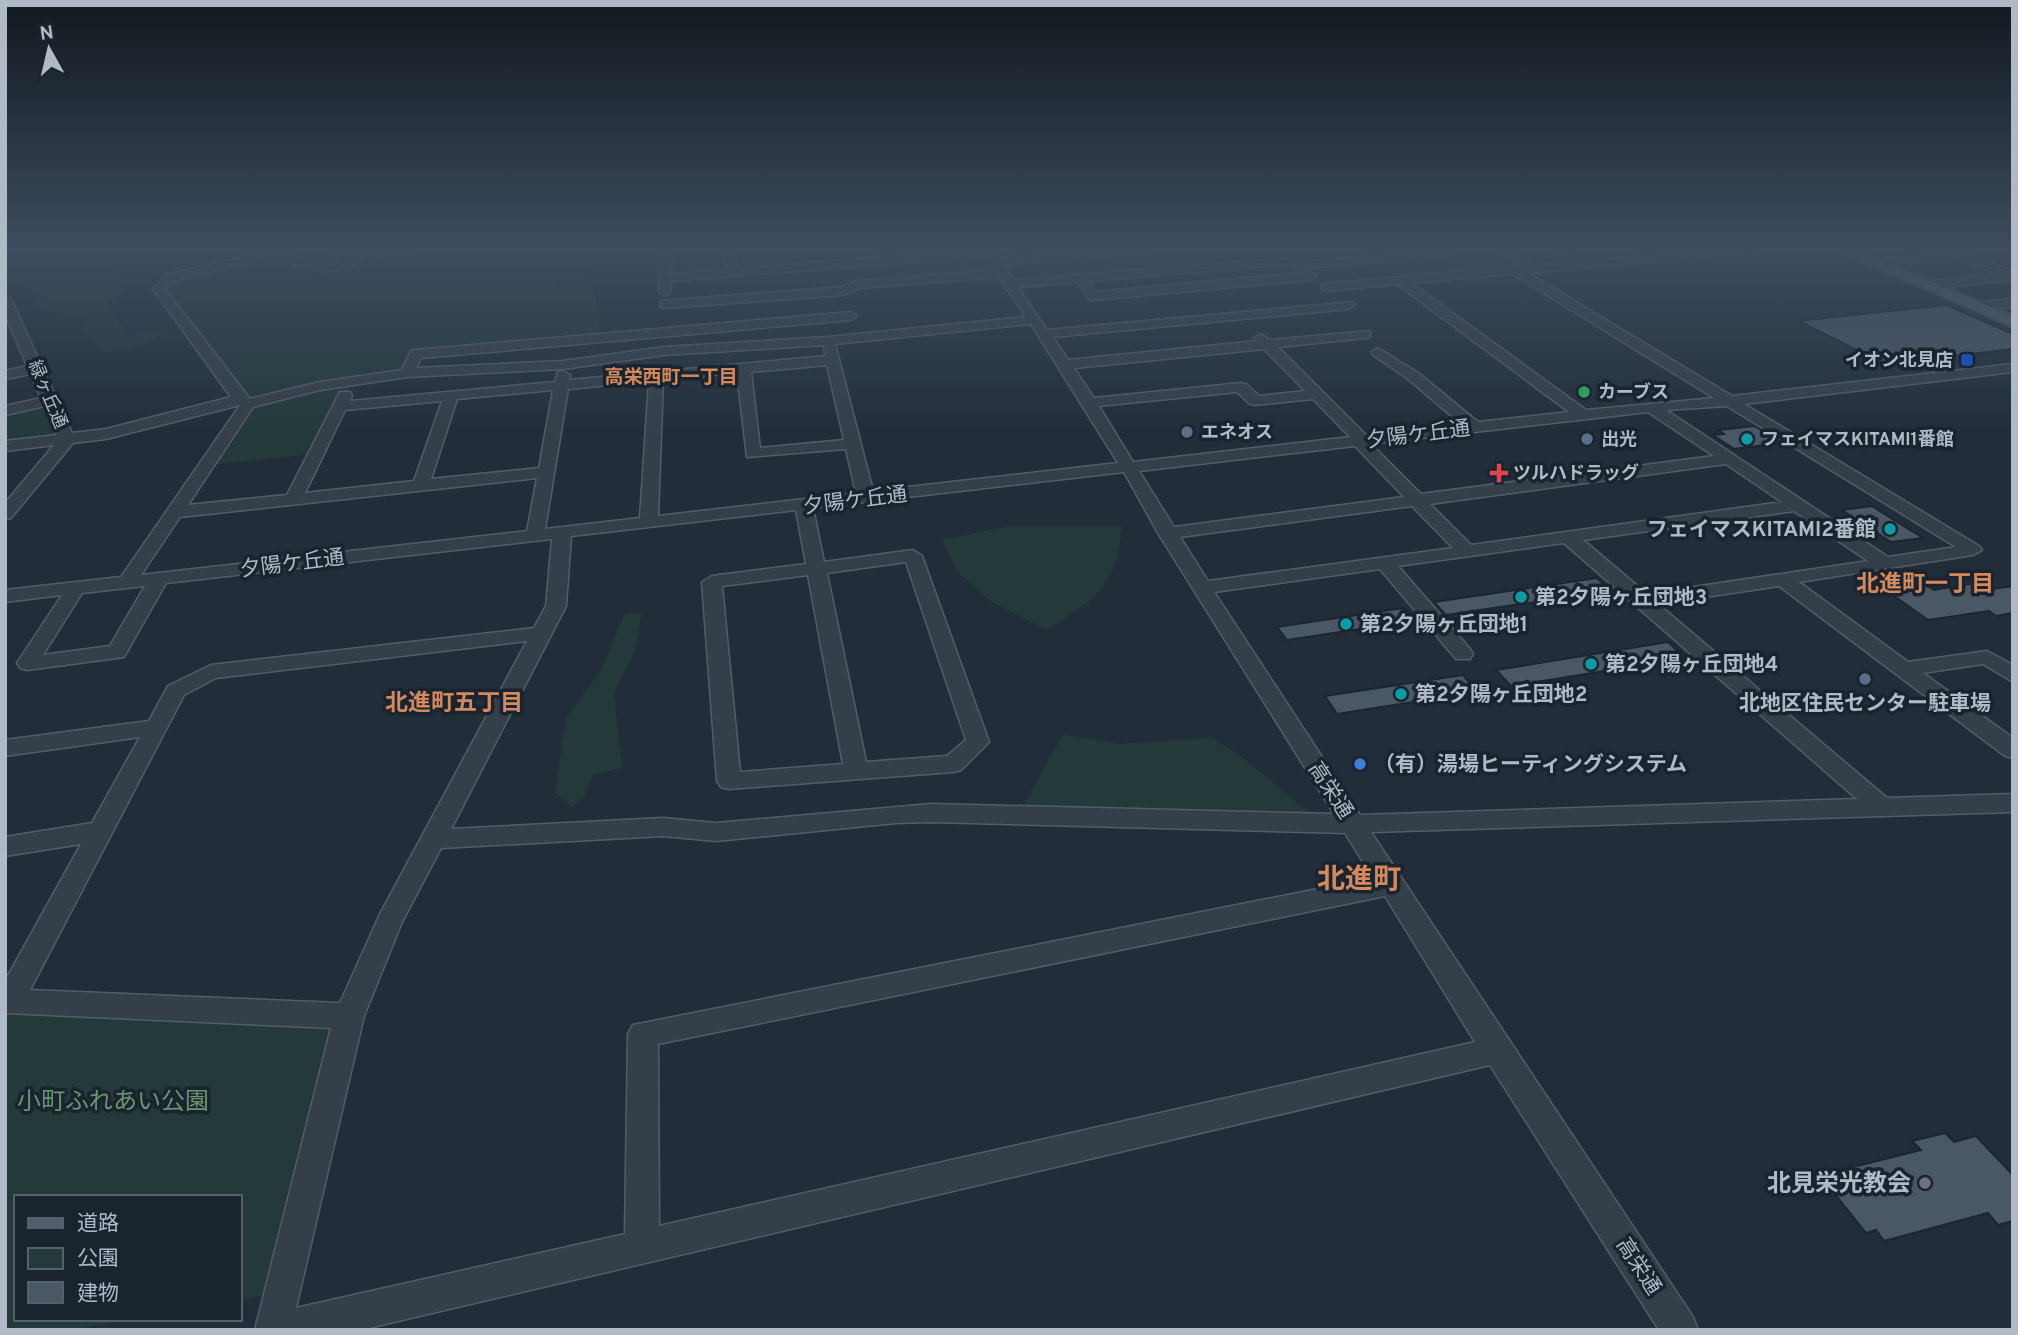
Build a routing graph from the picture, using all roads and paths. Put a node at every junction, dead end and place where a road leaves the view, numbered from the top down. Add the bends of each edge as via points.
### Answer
1 (8, 310) edge
2 (175, 310) edge
3 (664, 310) edge
4 (849, 310) edge
5 (1028, 310) edge
6 (1296, 310) edge
7 (1440, 310) edge
8 (1585, 310) edge
9 (1990, 310) edge
10 (1995, 310) edge
11 (851, 316) junction
12 (1238, 316) junction
13 (2013, 316) edge
14 (2013, 322) edge
15 (1040, 327) junction
16 (664, 332) junction
17 (1364, 334) dead end
18 (858, 338) junction
19 (25, 339) junction
20 (828, 341) junction
21 (5, 344) edge
22 (1267, 345) junction
23 (664, 351) junction
24 (1378, 352) dead end
25 (832, 360) junction
26 (2013, 361) edge
27 (563, 365) junction
28 (1065, 365) junction
29 (37, 368) junction
30 (2013, 368) edge
31 (744, 369) junction
32 (407, 373) junction
33 (5, 375) edge
34 (656, 377) junction
35 (352, 381) junction
36 (562, 386) junction
37 (1317, 394) junction
38 (451, 396) junction
39 (1718, 399) junction
40 (51, 400) junction
41 (244, 401) junction
42 (1089, 403) junction
43 (340, 406) junction
44 (1651, 407) junction
45 (5, 411) edge
46 (1584, 415) junction
47 (1475, 428) junction
48 (67, 440) junction
49 (1361, 441) junction
50 (853, 444) junction
51 (5, 446) edge
52 (1729, 459) junction
53 (1130, 468) junction
54 (545, 472) junction
55 (421, 484) junction
56 (294, 498) junction
57 (866, 498) junction
58 (1418, 501) junction
59 (804, 506) junction
60 (1800, 506) junction
61 (175, 512) junction
62 (5, 514) edge
63 (649, 522) junction
64 (562, 532) junction
65 (1167, 533) junction
66 (535, 535) junction
67 (1569, 538) junction
68 (1467, 552) junction
69 (1385, 563) junction
70 (1884, 563) junction
71 (816, 568) junction
72 (159, 578) junction
73 (1782, 579) junction
74 (127, 582) junction
75 (76, 587) junction
76 (1202, 588) junction
77 (5, 596) edge
78 (1642, 601) junction
79 (544, 633) junction
80 (1463, 654) dead end
81 (1905, 669) junction
82 (2013, 675) edge
83 (154, 728) junction
84 (5, 748) edge
85 (2013, 750) edge
86 (856, 770) junction
87 (2013, 803) edge
88 (1884, 809) junction
89 (1352, 824) junction
90 (102, 831) junction
91 (435, 839) junction
92 (5, 847) edge
93 (1391, 885) junction
94 (7, 1001) edge
95 (349, 1016) junction
96 (1497, 1050) junction
97 (642, 1248) junction
98 (273, 1330) edge
99 (281, 1330) edge
100 (1680, 1330) edge

1 - 19 street, 緑ヶ丘通
2 - 41 street
3 - 16 street
4 - 11 street
5 - 15 street, 高栄通
6 - 12 street
7 - 46 street
8 - 39 street
9 - 14 main road
10 - 13 main road
11 - 16 street
11 - 18 street
12 - 15 street
12 - 22 street
15 - 18 street
15 - 28 street, 高栄通
16 - 23 street
16 - 32 street via 416,354
17 - 22 street
18 - 20 street
19 - 21 street
19 - 29 street, 緑ヶ丘通
20 - 23 street
20 - 25 street
22 - 28 street
22 - 37 street
23 - 27 street
24 - 47 street
25 - 31 street
25 - 50 street
26 - 39 street, 夕陽ケ丘通
27 - 32 street
27 - 36 street
28 - 42 street, 高栄通
29 - 33 street
29 - 40 street, 緑ヶ丘通
30 - 39 street, 夕陽ケ丘通
31 - 34 street
31 - 50 street via 753,454
32 - 35 street
34 - 36 street
34 - 63 street
35 - 41 street
35 - 43 street
36 - 38 street
36 - 54 street
37 - 42 street via 1255,401 1241,387
37 - 49 street
38 - 43 street
38 - 55 street
39 - 44 street, 夕陽ケ丘通
39 - 70 street via 1973,550
40 - 45 street
40 - 48 street, 緑ヶ丘通
41 - 48 street
41 - 61 street
42 - 53 street, 高栄通
43 - 56 street
44 - 46 street, 夕陽ケ丘通
44 - 52 street
46 - 47 street, 夕陽ケ丘通
47 - 49 street, 夕陽ケ丘通
48 - 51 street
48 - 62 street, 緑ヶ丘通
49 - 53 street, 夕陽ケ丘通
49 - 58 street
50 - 57 street
52 - 58 street
52 - 60 street
53 - 57 street, 夕陽ケ丘通
53 - 65 street, 高栄通
54 - 55 street
54 - 66 street
55 - 56 street
56 - 61 street
57 - 59 street, 夕陽ケ丘通
58 - 65 street
58 - 68 street
59 - 63 street, 夕陽ケ丘通
59 - 71 street
60 - 67 street
60 - 70 street
61 - 74 street
63 - 64 street, 夕陽ケ丘通
64 - 66 street, 夕陽ケ丘通
64 - 79 street via 556,606
65 - 76 street, 高栄通
66 - 72 street, 夕陽ケ丘通
67 - 68 street
67 - 78 street
68 - 69 street
69 - 76 street
69 - 80 street
70 - 73 street
71 - 86 street
71 - 86 street via 913,556 978,743 953,764
71 - 86 street via 712,582 729,781
72 - 74 street, 夕陽ケ丘通
72 - 75 street via 117,652 27,663
73 - 78 street
73 - 81 street
74 - 75 street, 夕陽ケ丘通
75 - 77 street, 夕陽ケ丘通
76 - 89 street, 高栄通
78 - 88 street
79 - 83 street via 211,672 176,691
79 - 91 street
81 - 82 street via 1987,657
81 - 85 street
83 - 84 street
83 - 90 street
87 - 88 street
88 - 89 street
89 - 91 street via 931,813 716,832 663,827
89 - 93 street, 高栄通
90 - 92 street
90 - 94 street
91 - 95 street via 389,922
93 - 96 street, 高栄通
93 - 97 street via 643,1034
94 - 95 street
95 - 98 street
96 - 97 street
96 - 100 street, 高栄通
97 - 99 street

